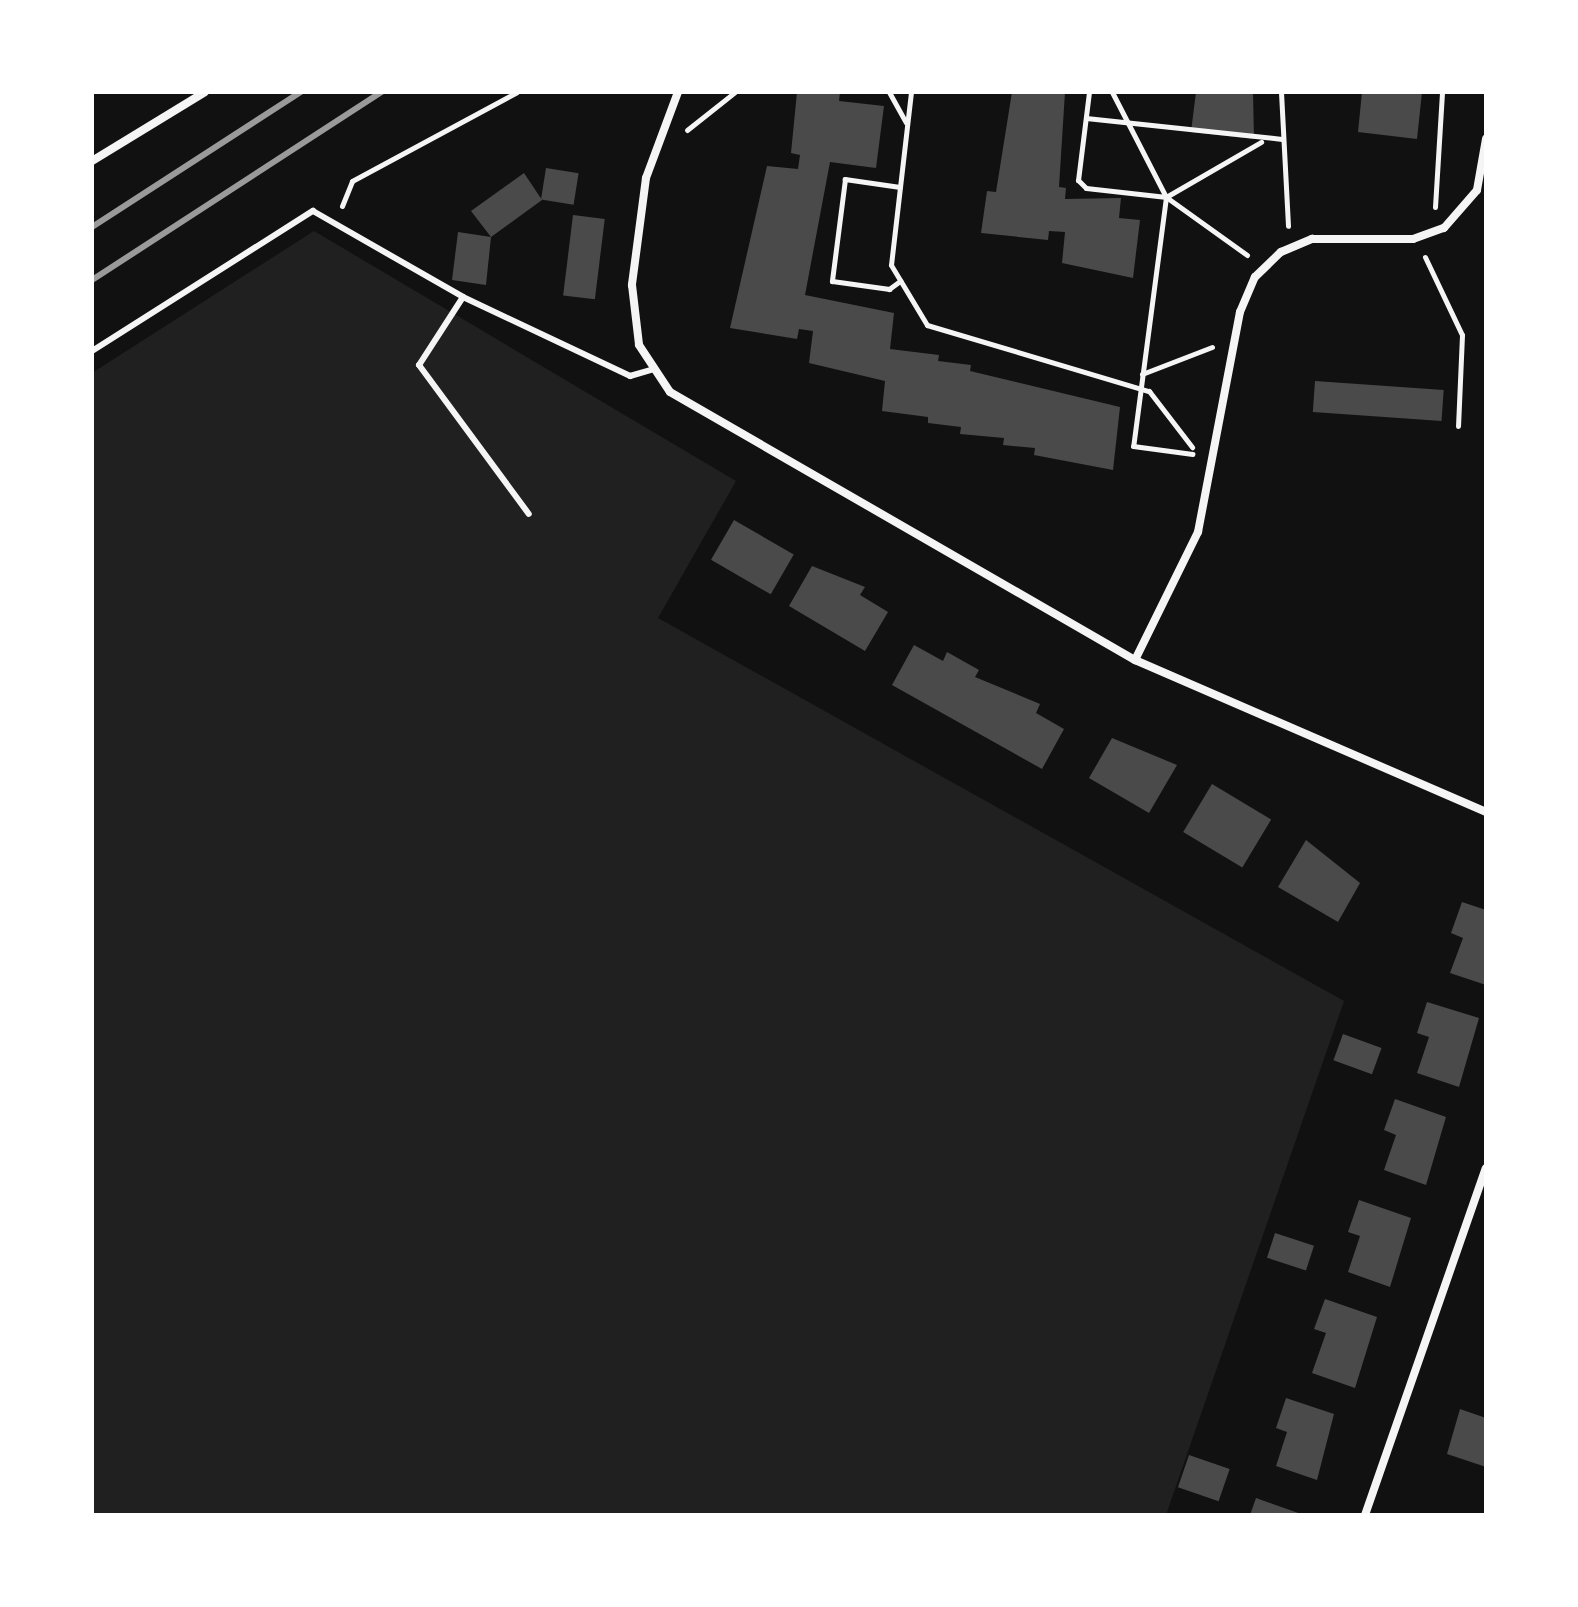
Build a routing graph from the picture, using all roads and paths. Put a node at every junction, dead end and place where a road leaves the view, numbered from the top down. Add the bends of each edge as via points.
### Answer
1 (205, 92) edge
2 (517, 92) edge
3 (678, 92) edge
4 (735, 92) edge
5 (889, 92) edge
6 (911, 92) edge
7 (1089, 92) edge
8 (1112, 92) edge
9 (1281, 92) edge
10 (1442, 92) edge
11 (1086, 118) junction
12 (907, 125) junction
13 (1132, 127) junction
14 (1282, 139) junction
15 (1486, 139) edge
16 (1261, 142) junction
17 (653, 153) junction
18 (92, 161) edge
19 (1484, 176) edge
20 (900, 187) junction
21 (1166, 197) junction
22 (335, 223) junction
23 (1434, 234) junction
24 (1413, 239) junction
25 (1296, 244) junction
26 (1262, 269) junction
27 (900, 281) junction
28 (463, 297) junction
29 (92, 351) edge
30 (1232, 351) junction
31 (651, 370) junction
32 (1142, 374) junction
33 (1139, 389) junction
34 (1458, 426) dead end
35 (1197, 455) junction
36 (1213, 457) junction
37 (529, 514) dead end
38 (1135, 660) junction
39 (1486, 812) edge
40 (1486, 1168) edge
41 (1365, 1515) edge

1 - 18 street
2 - 22 path via 352,181
3 - 17 street
4 - 17 path
5 - 12 path
6 - 12 path
7 - 11 path
8 - 13 path
9 - 14 path
10 - 23 path
11 - 13 path
11 - 21 path via 1078,180 1086,188
12 - 20 path
13 - 16 path
13 - 21 path
14 - 16 path
14 - 25 path via 1285,219
15 - 19 street
16 - 21 path
17 - 31 street via 632,285 635,329
19 - 23 street via 1462,213
20 - 27 path via 891,265
20 - 27 path via 845,179 832,281 889,289
21 - 26 path
21 - 32 path
22 - 28 lane
22 - 29 lane via 313,211
23 - 24 street
24 - 25 street via 1330,236
24 - 34 path via 1446,289 1462,335
25 - 26 street
26 - 30 street via 1245,296
27 - 33 path via 927,325
28 - 31 lane via 630,376
28 - 37 lane via 419,365
30 - 32 path via 1210,347
30 - 36 street
31 - 38 street via 697,410
32 - 33 path
33 - 35 path via 1149,391
33 - 35 path via 1133,446
35 - 36 path
36 - 38 street via 1198,532
38 - 39 street
40 - 41 street

